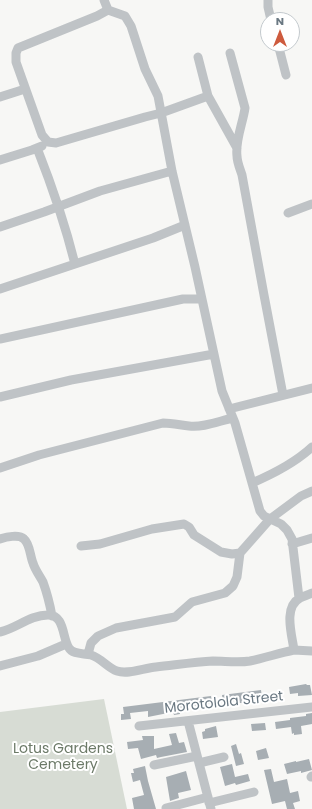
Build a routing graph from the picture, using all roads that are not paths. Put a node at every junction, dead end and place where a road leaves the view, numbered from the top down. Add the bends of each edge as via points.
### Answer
1 (104, 0) edge
2 (268, 0) edge
3 (108, 10) junction
4 (269, 12) edge
5 (280, 52) edge
6 (230, 53) dead end
7 (198, 57) dead end
8 (286, 75) dead end
9 (26, 90) junction
10 (208, 96) junction
11 (0, 97) edge
12 (161, 113) junction
13 (48, 142) junction
14 (38, 148) junction
15 (237, 148) junction
16 (0, 160) edge
17 (172, 171) junction
18 (312, 204) edge
19 (59, 207) junction
20 (288, 213) dead end
21 (185, 225) junction
22 (0, 227) edge
23 (75, 264) junction
24 (0, 289) edge
25 (202, 299) junction
26 (0, 339) edge
27 (214, 354) junction
28 (312, 388) edge
29 (283, 395) junction
30 (0, 397) edge
31 (231, 413) junction
32 (312, 447) edge
33 (0, 468) edge
34 (252, 483) junction
35 (312, 491) edge
36 (270, 519) junction
37 (0, 529) edge
38 (2, 538) edge
39 (312, 538) edge
40 (292, 544) junction
41 (81, 546) dead end
42 (240, 553) junction
43 (312, 593) edge
44 (299, 598) junction
45 (52, 616) junction
46 (0, 632) edge
47 (66, 644) junction
48 (294, 650) junction
49 (312, 651) edge
50 (88, 654) junction
51 (0, 666) edge
52 (312, 707) edge
53 (188, 722) junction
54 (139, 726) dead end
55 (224, 757) dead end
56 (198, 760) junction
57 (154, 765) dead end
58 (254, 792) dead end
59 (209, 803) edge
60 (166, 808) dead end

1 - 3 street
2 - 4 street
3 - 9 street via 18,48 16,62
3 - 12 street via 125,16 131,26 145,69 158,96
5 - 8 street
6 - 15 street via 245,108
7 - 10 street
9 - 11 street
9 - 13 street via 42,135
10 - 12 street
10 - 15 street
12 - 13 street via 56,143
12 - 17 street
13 - 14 street
14 - 16 street
14 - 19 street
15 - 29 street
17 - 19 street via 100,191
17 - 21 street
18 - 20 street
19 - 22 street
19 - 23 street
21 - 23 street
21 - 25 street
23 - 24 street
25 - 26 street via 183,299
25 - 27 street
27 - 30 street via 71,380
27 - 31 street via 222,391
28 - 29 street
29 - 31 street
31 - 33 street via 201,426 163,423 39,455
31 - 34 street
32 - 34 street via 299,459
34 - 36 street via 260,511
35 - 36 street
36 - 40 street via 282,524 292,539
36 - 42 street
37 - 38 street
38 - 45 street via 20,537 28,544
39 - 40 street
40 - 44 street
41 - 42 street via 100,544 152,529 184,524 194,535 221,552
42 - 50 street via 237,577 225,593 192,602 175,617 116,628 98,636 91,643
43 - 44 street
44 - 48 street via 291,608
45 - 46 street via 35,617
45 - 47 street via 60,621
47 - 50 street via 76,653
47 - 51 street via 38,656
48 - 49 street
48 - 50 street via 248,661 212,661 124,672 116,671
52 - 53 street, Morotolola Street
53 - 54 street, Morotolola Street
53 - 56 street
55 - 56 street
56 - 57 street
56 - 59 street
58 - 59 street
59 - 60 street

